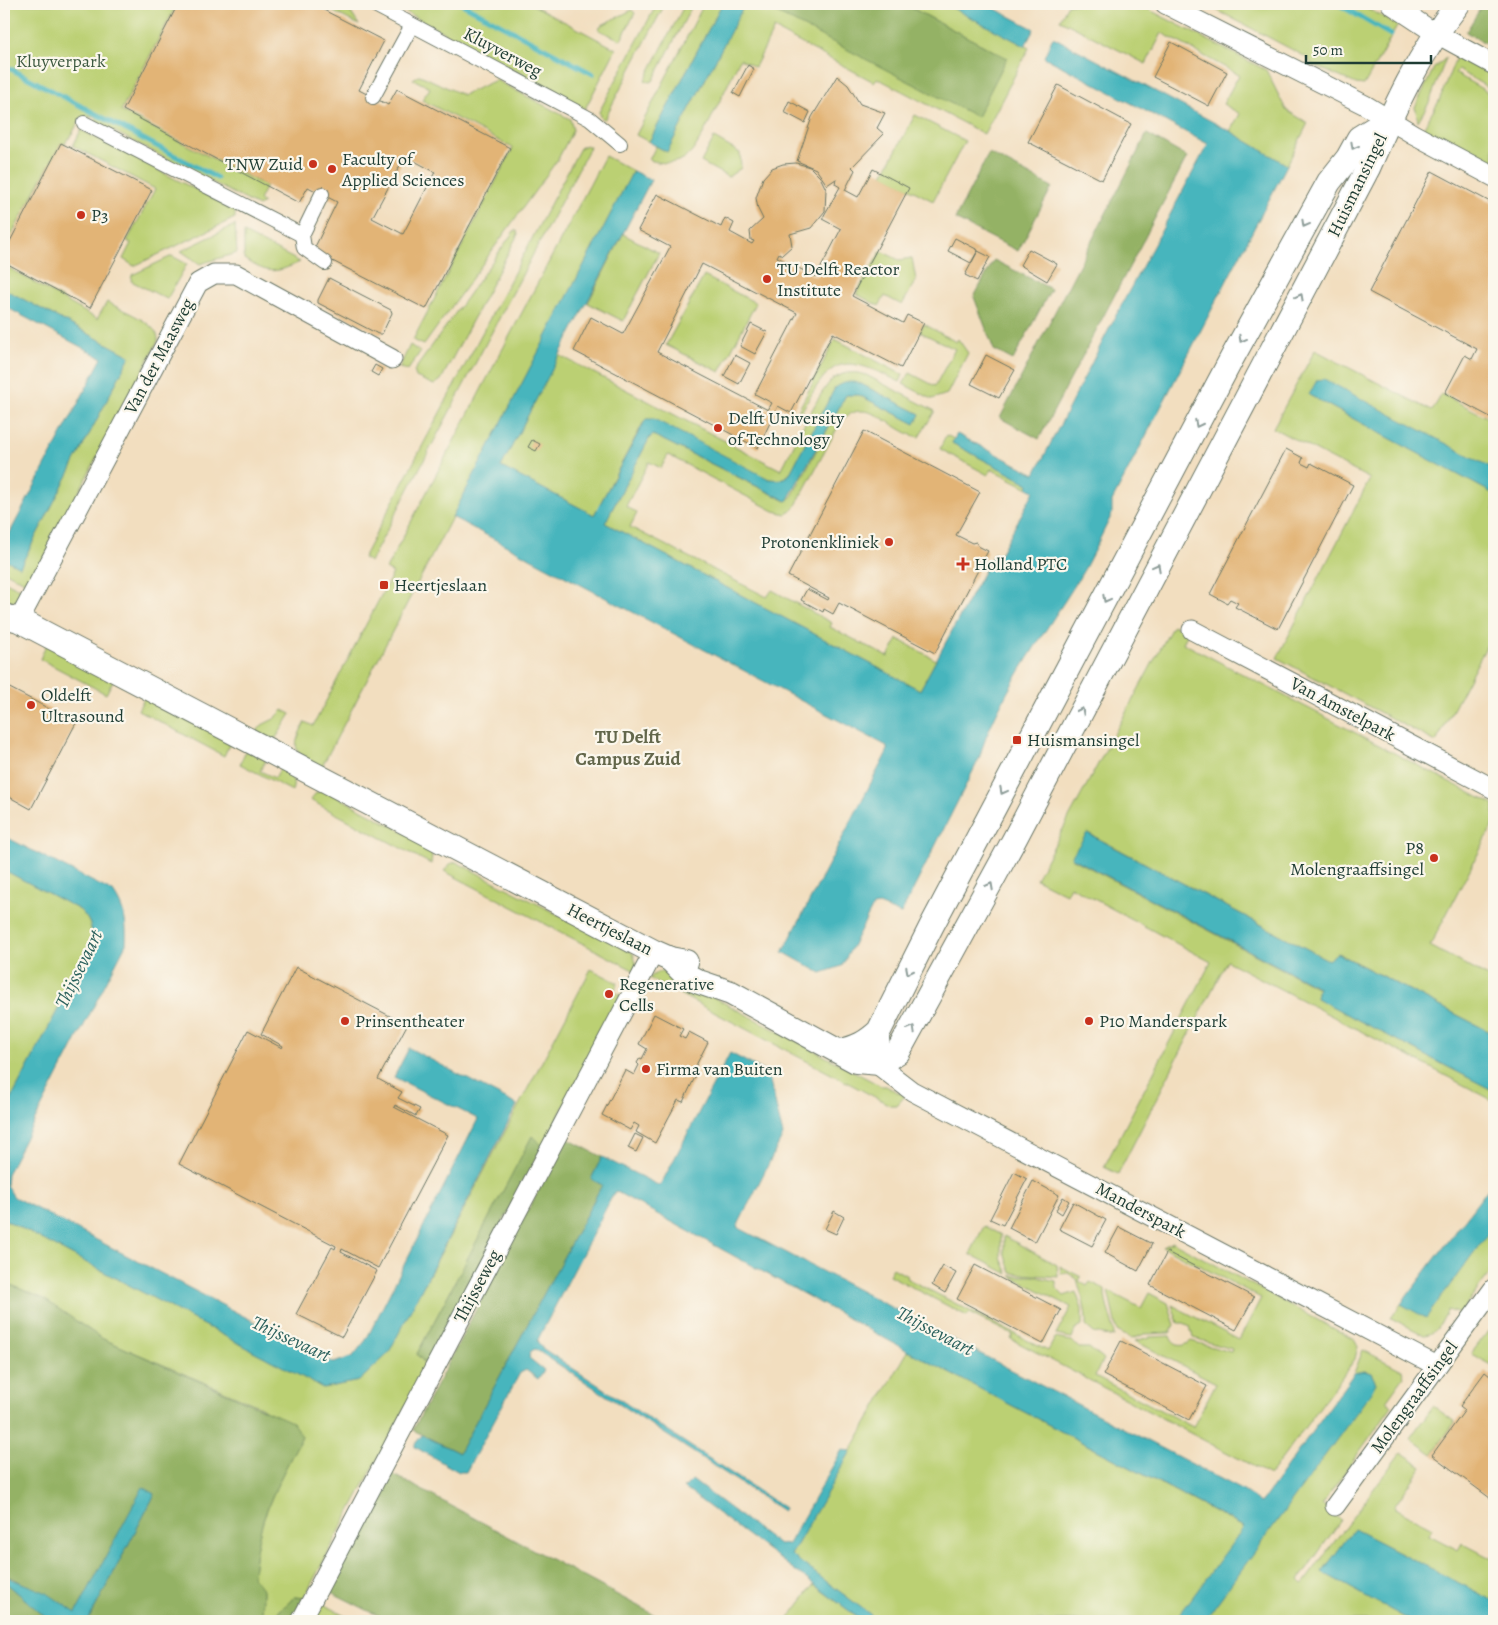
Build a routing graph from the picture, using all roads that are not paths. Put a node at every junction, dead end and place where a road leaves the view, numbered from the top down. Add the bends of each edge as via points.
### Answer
1 (373, 4) edge
2 (1165, 4) edge
3 (1391, 4) edge
4 (1438, 4) edge
5 (1458, 4) edge
6 (412, 25) junction
7 (1435, 32) junction
8 (1494, 65) edge
9 (373, 97) dead end
10 (1388, 120) junction
11 (84, 123) dead end
12 (620, 144) dead end
13 (1494, 177) edge
14 (322, 194) dead end
15 (302, 235) junction
16 (325, 263) dead end
17 (392, 359) dead end
18 (9, 614) edge
19 (1192, 630) dead end
20 (1494, 788) edge
21 (662, 956) junction
22 (879, 1031) junction
23 (840, 1051) junction
24 (880, 1063) junction
25 (1494, 1288) edge
26 (1437, 1366) junction
27 (1335, 1506) dead end
28 (301, 1621) edge

1 - 6 street, Kluyverweg
2 - 10 street
3 - 7 street
4 - 7 street
5 - 7 street
6 - 9 street
6 - 12 street, Kluyverweg via 590,119
7 - 8 street
7 - 10 street
10 - 13 street
10 -> 22 street, Huismansingel via 1359,138 1329,182 1232,358
24 -> 10 street, Huismansingel via 892,1057 903,1045 985,894 1368,168
11 - 15 street
14 - 15 street
15 - 16 street via 304,248
17 - 18 street, Van der Maasweg via 236,274 214,274 198,283
18 - 21 street, Heertjeslaan
19 - 20 street, Van Amstelpark
21 - 23 street, Heertjeslaan via 687,976 708,987 731,993
21 - 28 street, Thijsseweg
22 - 23 street via 855,1048
22 - 24 street
23 - 24 street, Heertjeslaan via 856,1061
24 - 26 street, Manderspark via 885,1072 912,1091
25 - 26 street, Molengraaffsingel
26 - 27 street, Molengraaffsingel

